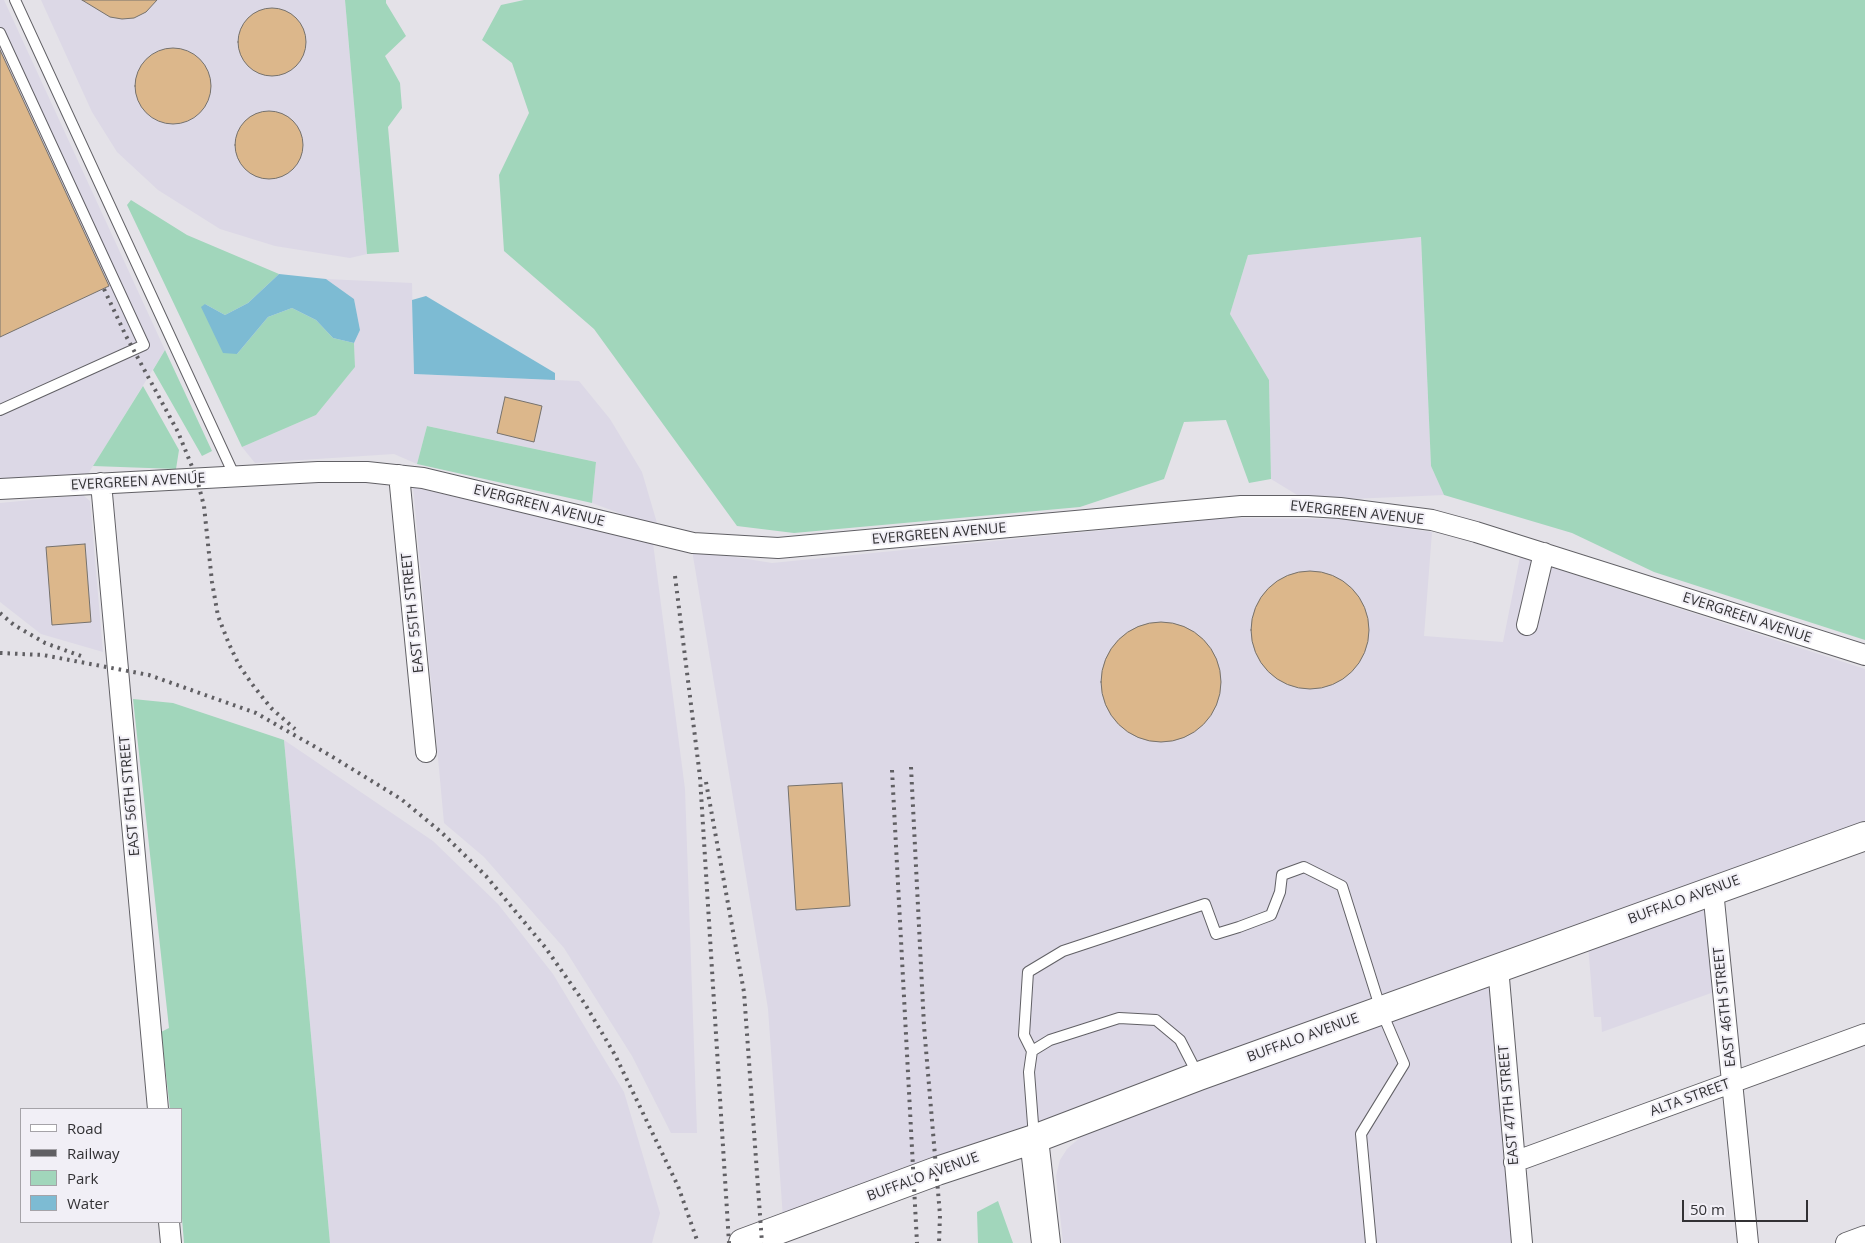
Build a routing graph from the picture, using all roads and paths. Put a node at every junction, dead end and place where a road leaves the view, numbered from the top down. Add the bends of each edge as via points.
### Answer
1 (15, 0) edge
2 (0, 33) edge
3 (0, 410) edge
4 (399, 474) junction
5 (235, 477) junction
6 (101, 483) junction
7 (0, 489) edge
8 (1544, 553) junction
9 (1527, 626) dead end
10 (1865, 655) edge
11 (426, 752) dead end
12 (1865, 836) edge
13 (1713, 890) junction
14 (1498, 968) junction
15 (1381, 1010) junction
16 (1865, 1034) edge
17 (1032, 1051) junction
18 (1199, 1076) junction
19 (1733, 1083) junction
20 (158, 1108) edge
21 (1034, 1139) junction
22 (1514, 1162) junction
23 (169, 1223) edge
24 (1865, 1236) edge
25 (170, 1243) edge
26 (743, 1243) edge
27 (1046, 1243) edge
28 (1372, 1243) edge
29 (1522, 1243) edge
30 (1748, 1243) edge
31 (1846, 1243) edge

1 - 5 lane
2 - 3 lane via 144,345
4 - 5 street, EVERGREEN AVENUE via 318,472
4 - 8 street, EVERGREEN AVENUE via 667,537 729,546 778,548 1241,506 1308,506 1432,520
4 - 11 street, EAST 55TH STREET
5 - 6 street, EVERGREEN AVENUE
6 - 7 street, EVERGREEN AVENUE
6 - 20 street, EAST 56TH STREET
8 - 9 street
8 - 10 street, EVERGREEN AVENUE
12 - 13 street, BUFFALO AVENUE
13 - 14 street, BUFFALO AVENUE
13 - 19 street, EAST 46TH STREET
14 - 15 street, BUFFALO AVENUE
14 - 22 street, EAST 47TH STREET
15 - 17 lane via 1342,886 1304,867 1282,875 1280,892 1271,915 1216,934 1205,904 1063,951 1028,972 1024,1035
15 - 18 street, BUFFALO AVENUE
15 - 28 lane via 1404,1064 1361,1134
16 - 19 street, ALTA STREET
17 - 18 lane via 1050,1040 1119,1018 1156,1020 1180,1040
17 - 21 lane via 1029,1072
18 - 21 street, BUFFALO AVENUE
19 - 22 street, ALTA STREET
19 - 30 street, EAST 46TH STREET
21 - 26 street, BUFFALO AVENUE via 937,1171
21 - 27 street
22 - 29 street, EAST 47TH STREET
23 - 25 street
24 - 31 street

